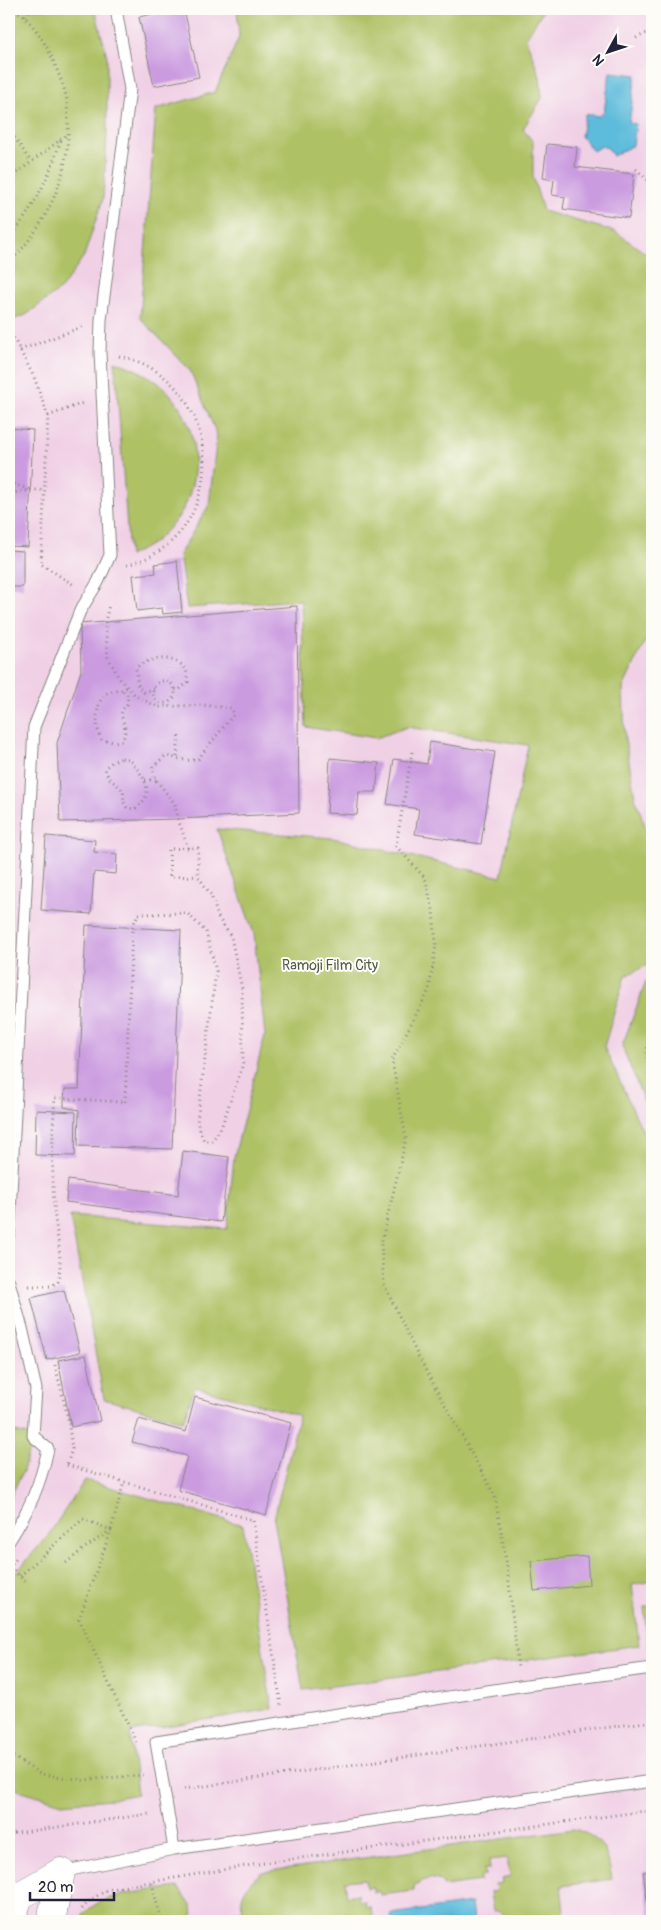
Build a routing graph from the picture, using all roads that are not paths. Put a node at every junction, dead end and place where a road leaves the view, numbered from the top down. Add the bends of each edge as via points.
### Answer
1 (116, 9) edge
2 (9, 1234) edge
3 (9, 1284) edge
4 (9, 1542) edge
5 (652, 1668) edge
6 (652, 1781) edge
7 (174, 1849) junction
8 (61, 1872) junction
9 (11, 1921) edge
10 (52, 1921) edge

1 - 2 lane via 130,89 101,320 110,555 80,611 34,726
3 - 4 lane via 36,1389 33,1436 48,1449 42,1477
5 - 7 lane via 156,1742
6 - 7 lane
7 - 8 lane
8 - 9 street via 19,1896
8 - 10 street

